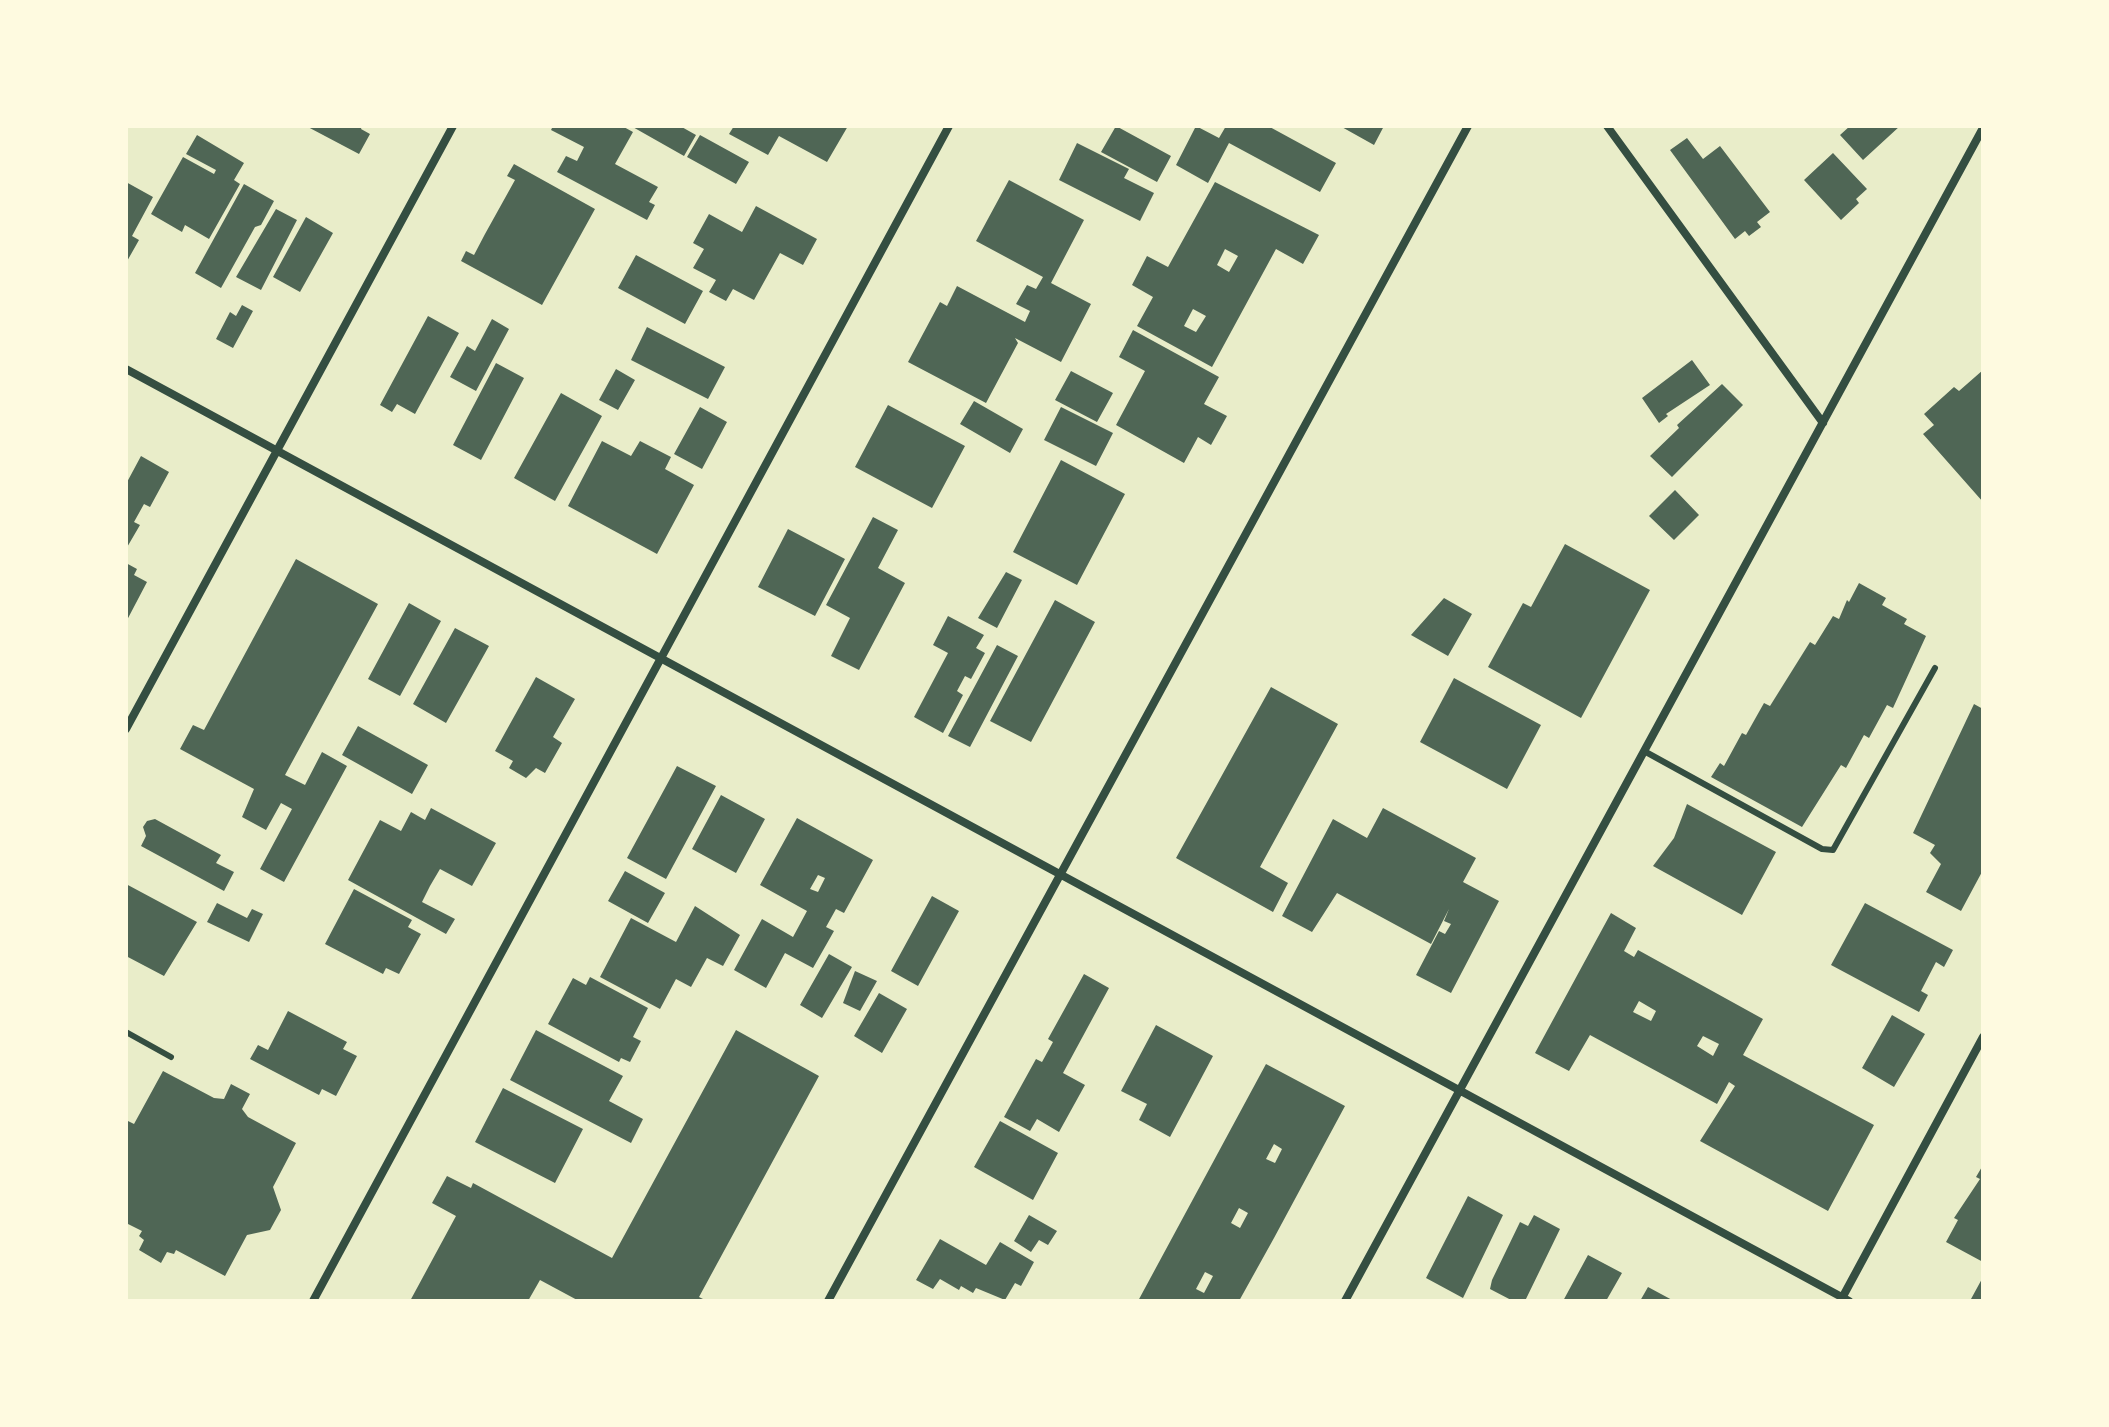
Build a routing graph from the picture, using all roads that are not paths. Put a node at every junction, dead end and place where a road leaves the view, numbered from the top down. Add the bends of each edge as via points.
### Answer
1 (453, 126) edge
2 (949, 126) edge
3 (1468, 126) edge
4 (1607, 126) edge
5 (1983, 128) edge
6 (126, 369) edge
7 (1823, 423) junction
8 (277, 451) junction
9 (661, 658) junction
10 (1935, 668) dead end
11 (126, 729) edge
12 (1644, 751) junction
13 (1060, 874) junction
14 (126, 1032) edge
15 (1983, 1037) edge
16 (171, 1057) dead end
17 (1459, 1090) junction
18 (1844, 1300) edge
19 (313, 1301) edge
20 (828, 1301) edge
21 (1345, 1301) edge

1 - 8 street
2 - 9 street
3 - 13 street
4 - 7 street
5 - 7 street
6 - 8 street
7 - 12 street
8 - 9 street
8 - 11 street
9 - 13 street
9 - 19 street
10 - 12 lane via 1833,850 1737,805
12 - 17 street
13 - 17 street
13 - 20 street
14 - 16 lane
15 - 18 street
17 - 18 street
17 - 21 street

